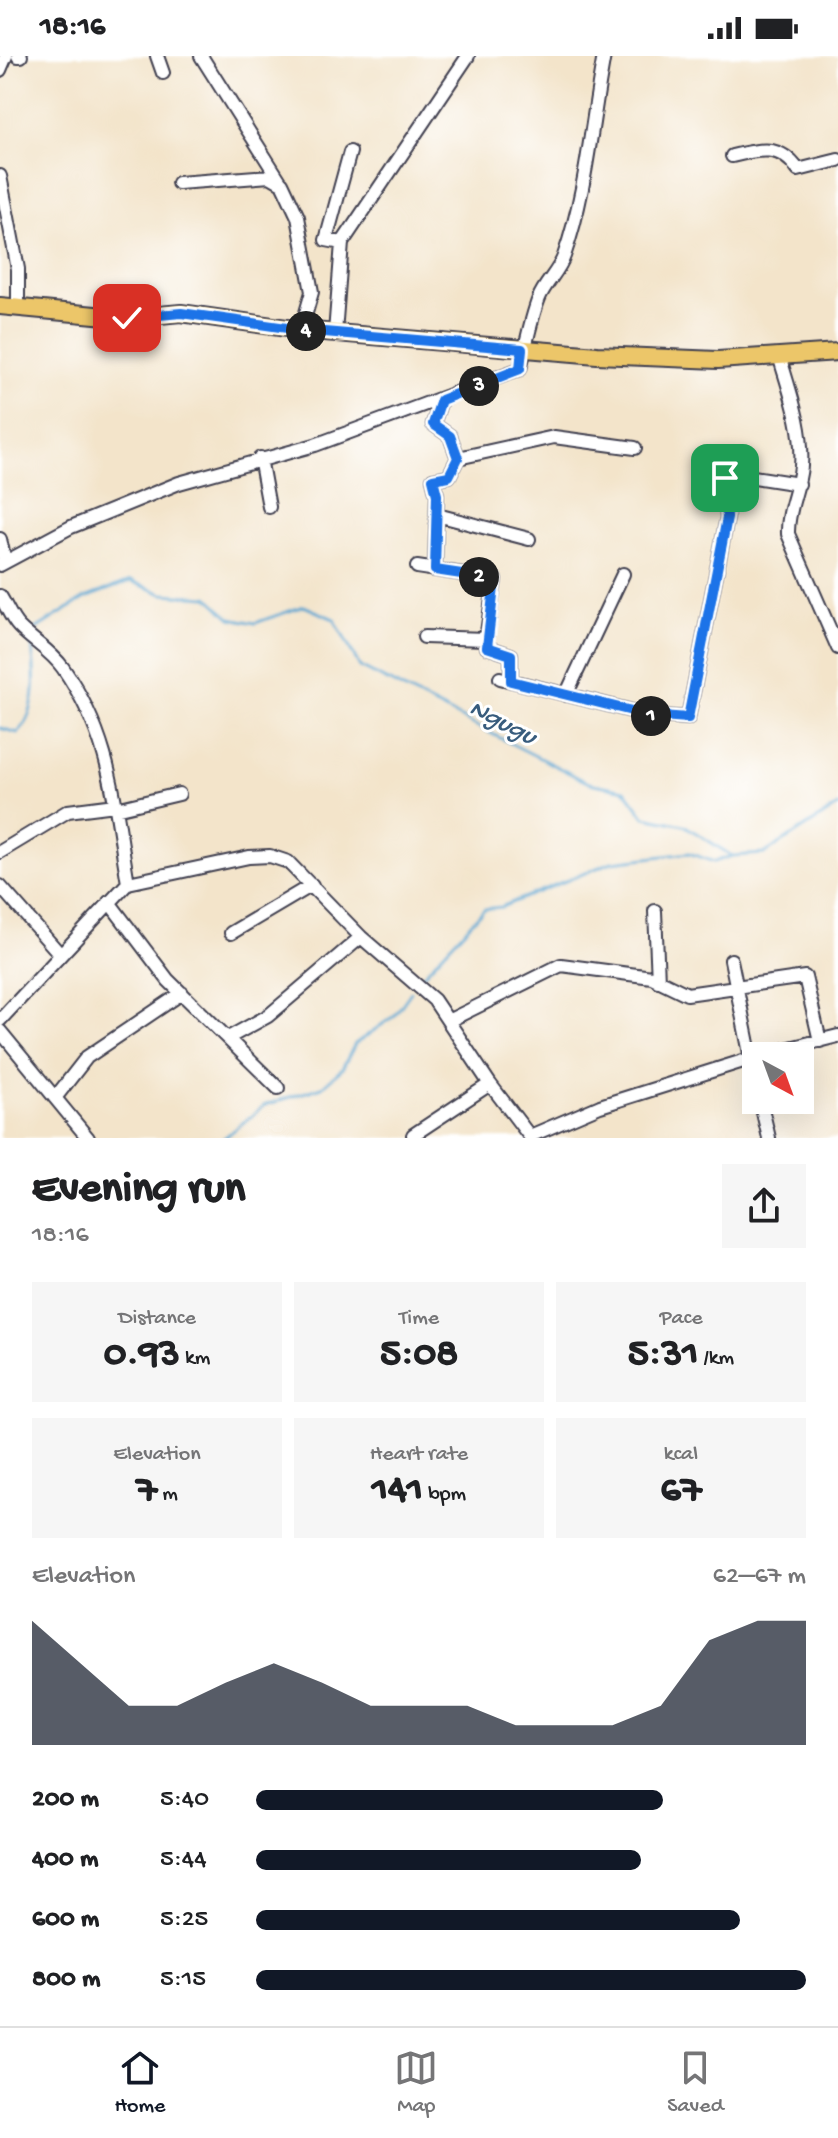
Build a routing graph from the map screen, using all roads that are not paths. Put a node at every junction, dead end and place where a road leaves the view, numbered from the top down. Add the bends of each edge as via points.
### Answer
1 (6, 56) edge
2 (157, 56) edge
3 (201, 56) edge
4 (468, 56) edge
5 (604, 56) edge
6 (0, 70) edge
7 (163, 73) dead end
8 (350, 152) dead end
9 (732, 156) dead end
10 (838, 160) edge
11 (0, 176) edge
12 (178, 183) dead end
13 (282, 183) junction
14 (342, 243) junction
15 (0, 306) edge
16 (18, 307) junction
17 (301, 330) junction
18 (335, 333) junction
19 (522, 349) junction
20 (838, 352) edge
21 (779, 355) junction
22 (441, 400) junction
23 (635, 448) dead end
24 (260, 458) junction
25 (458, 458) junction
26 (799, 484) junction
27 (269, 507) dead end
28 (437, 515) junction
29 (0, 539) edge
30 (529, 539) dead end
31 (2, 563) edge
32 (417, 567) dead end
33 (435, 570) junction
34 (623, 574) dead end
35 (0, 596) edge
36 (424, 637) dead end
37 (486, 639) junction
38 (838, 648) edge
39 (566, 695) junction
40 (179, 794) dead end
41 (115, 807) junction
42 (0, 852) edge
43 (128, 883) junction
44 (312, 885) junction
45 (0, 886) edge
46 (109, 902) junction
47 (655, 911) dead end
48 (231, 933) dead end
49 (361, 937) junction
50 (59, 953) junction
51 (731, 960) dead end
52 (658, 981) junction
53 (736, 987) junction
54 (182, 993) junction
55 (0, 1020) edge
56 (448, 1021) junction
57 (0, 1031) edge
58 (838, 1036) edge
59 (228, 1038) junction
60 (820, 1041) junction
61 (751, 1042) edge
62 (814, 1042) edge
63 (742, 1061) edge
64 (490, 1084) junction
65 (278, 1088) dead end
66 (55, 1098) junction
67 (763, 1114) edge
68 (531, 1137) edge
69 (88, 1138) edge
70 (415, 1138) edge
71 (769, 1138) edge

1 - 6 street
2 - 7 street
3 - 13 street
4 - 14 street
5 - 19 street via 579,204 563,260 540,294
8 - 14 street via 326,240
9 - 10 street via 765,148 789,157 798,170
11 - 16 street via 18,269
12 - 13 street via 270,176
13 - 17 street via 298,217 312,292
14 - 18 street
15 - 16 main road
16 - 17 main road via 127,318 181,313
17 - 18 main road
18 - 19 main road
19 - 21 main road via 718,360
19 - 22 street via 516,371
20 - 21 main road
21 - 26 street via 800,440
22 - 24 street via 315,445
22 - 25 street via 433,424 450,436
23 - 25 street via 554,437
24 - 27 street
24 - 31 street via 84,521
25 - 28 street via 449,476 433,479
26 - 38 street via 787,517 788,534
26 - 39 street via 728,473 725,478 727,518 688,718 648,715
28 - 30 street
28 - 33 street
29 - 31 street
32 - 33 street
33 - 37 street via 495,579
34 - 39 street
35 - 41 street via 17,626 49,651 97,729
36 - 37 street
37 - 39 street via 487,647 511,655 506,680
40 - 41 street
41 - 42 street via 68,811
41 - 43 street
43 - 44 street via 270,856 288,862
43 - 46 street
44 - 48 street
44 - 49 street
45 - 50 street
46 - 50 street
46 - 54 street
47 - 52 street
49 - 56 street via 422,987
49 - 59 street via 268,1016
50 - 55 street
51 - 53 street
52 - 53 street via 687,994
52 - 56 street via 561,965
53 - 60 street via 805,977
53 - 61 street
54 - 59 street
54 - 66 street via 87,1057
56 - 64 street
57 - 66 street
58 - 60 street
59 - 65 street
60 - 62 street
63 - 68 street via 600,1106
64 - 68 street
64 - 70 street
66 - 69 street
67 - 71 street

